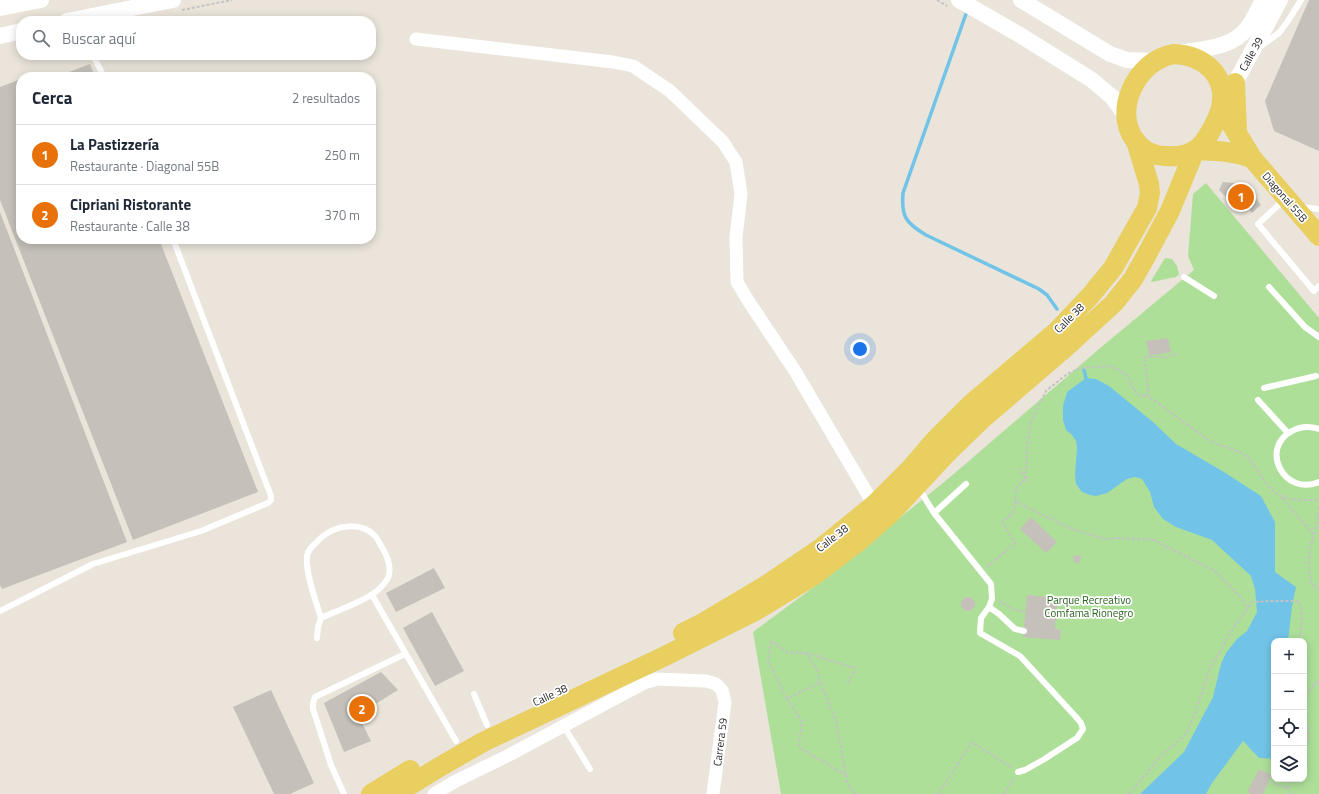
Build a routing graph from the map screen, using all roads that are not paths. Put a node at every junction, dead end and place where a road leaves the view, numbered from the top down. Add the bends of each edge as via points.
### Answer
1 (40, 0) edge
2 (173, 0) edge
3 (959, 0) edge
4 (1021, 0) edge
5 (1263, 0) edge
6 (1280, 0) edge
7 (1300, 0) edge
8 (0, 8) edge
9 (92, 16) edge
10 (16, 32) edge
11 (0, 36) edge
12 (416, 39) dead end
13 (1253, 51) junction
14 (1174, 54) junction
15 (96, 60) edge
16 (1153, 61) junction
17 (102, 72) edge
18 (1236, 83) junction
19 (1221, 107) junction
20 (1126, 116) junction
21 (1237, 133) junction
22 (1136, 141) junction
23 (1195, 150) junction
24 (1252, 158) junction
25 (1290, 202) junction
26 (1319, 209) edge
27 (1319, 236) edge
28 (175, 244) edge
29 (1184, 277) dead end
30 (1319, 286) edge
31 (1269, 288) dead end
32 (1214, 296) dead end
33 (1319, 337) edge
34 (1316, 376) dead end
35 (1264, 388) dead end
36 (1258, 400) dead end
37 (1319, 429) edge
38 (1288, 433) junction
39 (1319, 482) edge
40 (966, 484) dead end
41 (917, 486) junction
42 (874, 505) junction
43 (934, 512) junction
44 (372, 595) junction
45 (989, 607) junction
46 (0, 610) edge
47 (321, 618) junction
48 (1024, 631) dead end
49 (318, 638) dead end
50 (405, 654) junction
51 (474, 694) dead end
52 (487, 724) junction
53 (563, 725) junction
54 (456, 741) junction
55 (590, 769) dead end
56 (1018, 772) road end
57 (344, 794) edge
58 (371, 794) edge
59 (396, 794) edge
60 (434, 794) edge
61 (713, 794) edge

1 - 8 street
2 - 9 street
3 - 20 street via 1020,35 1101,87
4 - 16 street via 1110,54 1127,60
5 - 14 street, Calle 39 via 1248,28 1233,40 1223,45
6 - 13 street, Calle 39
7 - 13 lane via 1279,33
10 - 11 street
12 - 42 street via 633,66 670,91 723,142 736,162 741,194 736,238 737,282 795,371
13 - 18 street, Calle 39
14 - 16 main road
14 - 19 main road via 1189,55 1209,66 1219,82
15 - 17 lane
16 - 20 main road via 1140,75 1130,93 1126,104
18 - 19 street, Calle 39
18 - 21 main road
19 - 21 main road, Diagonal 55B
19 - 23 main road via 1210,133
20 - 22 main road via 1128,129
21 - 24 main road, Diagonal 55B
22 - 23 main road via 1147,151 1159,156 1179,156
22 - 42 main road, Calle 38 via 1150,193 1147,208 1113,268 1057,331 971,404
23 - 24 main road via 1228,152
23 - 41 main road, Calle 38 via 1170,211 1133,279 1114,303 981,420
24 - 25 main road, Diagonal 55B
25 - 26 lane
25 - 27 main road, Diagonal 55B
25 - 30 lane via 1258,224 1314,291
28 - 46 lane via 271,500 201,531 93,564
29 - 32 lane
31 - 33 lane via 1305,327
34 - 35 lane
36 - 38 lane
37 - 38 lane via 1306,426
38 - 39 lane via 1281,440 1277,450 1280,469 1294,483 1303,486
40 - 43 lane
41 - 43 lane
41 - 59 main road, Calle 38 via 859,541 813,576 757,610 483,742
42 - 52 main road, Calle 38 via 821,548 768,584 701,624
43 - 45 lane via 991,584 992,599
44 - 47 lane
44 - 47 lane via 389,575 386,553 375,536 368,530 356,526 346,526 329,532 311,547 307,554 307,567
44 - 50 lane
45 - 48 lane via 1015,629
45 - 56 lane via 982,618 980,632 1020,656 1076,717 1083,729 1077,738 1043,760
47 - 49 lane
50 - 54 lane
50 - 57 lane via 315,697 314,709 331,764
51 - 52 lane
52 - 54 main road, Calle 38
53 - 55 lane
53 - 60 street
53 - 61 street, Carrera 59 via 644,682 657,679 706,681 716,684 722,690 724,702
54 - 58 main road, Calle 38

